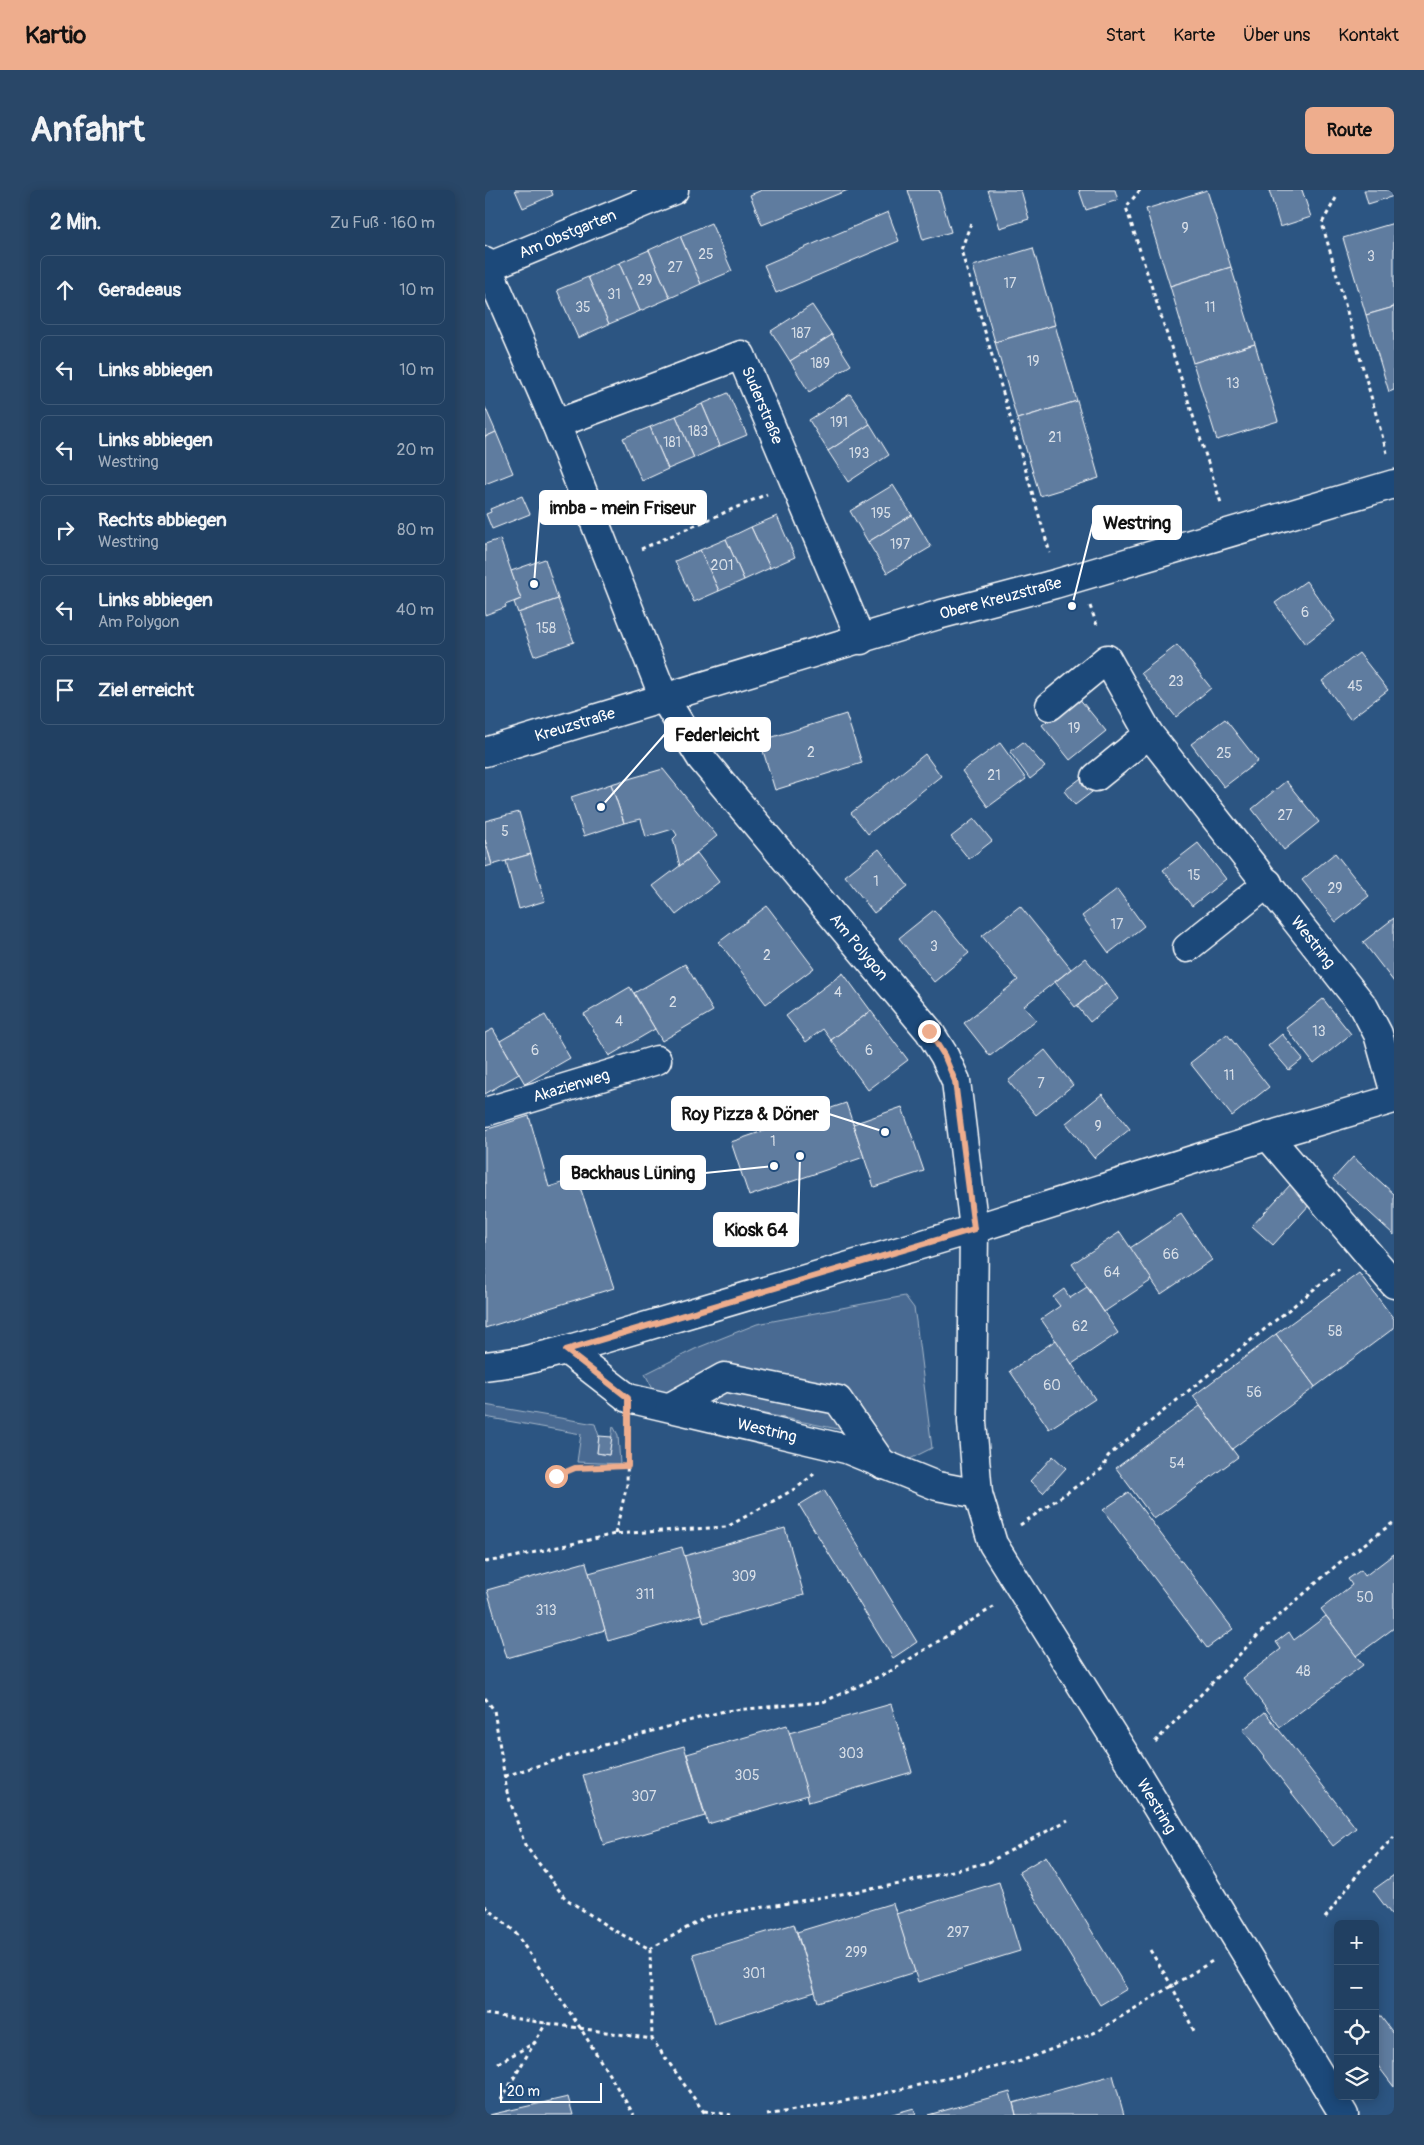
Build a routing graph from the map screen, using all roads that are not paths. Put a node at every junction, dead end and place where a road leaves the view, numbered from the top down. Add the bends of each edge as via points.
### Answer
1 (674, 190) edge
2 (487, 264) edge
3 (556, 424) junction
4 (1394, 484) edge
5 (861, 640) junction
6 (664, 698) junction
7 (1050, 706) dead end
8 (1149, 734) junction
9 (485, 752) edge
10 (1096, 777) dead end
11 (1268, 883) junction
12 (1187, 948) dead end
13 (1386, 1028) edge
14 (657, 1060) dead end
15 (1394, 1090) edge
16 (1394, 1099) edge
17 (485, 1112) edge
18 (1268, 1136) junction
19 (974, 1229) junction
20 (1394, 1284) edge
21 (566, 1350) junction
22 (485, 1366) edge
23 (670, 1407) junction
24 (883, 1465) junction
25 (977, 1494) junction
26 (1344, 2115) edge

1 - 2 street, Am Obstgarten
2 - 3 street
3 - 5 street, Suderstraße via 741,355
3 - 6 street
4 - 5 street, Obere Kreuzstraße
5 - 6 street, Obere Kreuzstraße
6 - 9 street, Kreuzstraße
6 - 19 street, Am Polygon via 701,758 929,1031 944,1055 955,1081
7 - 8 street, Westring via 1107,659
8 - 10 street
8 - 11 street, Westring
11 - 12 street
11 - 13 street, Westring via 1364,1007
13 - 15 street, Westring
14 - 17 street, Akazienweg
16 - 18 street
18 - 19 street
18 - 20 street
19 - 21 street
19 - 25 street, Westring via 972,1422
21 - 22 street via 522,1362
21 - 23 street, Westring via 628,1398
23 - 24 street, Westring via 846,1449
23 - 24 street via 724,1377 839,1400
24 - 25 street, Westring via 937,1486
25 - 26 street, Westring via 993,1544

